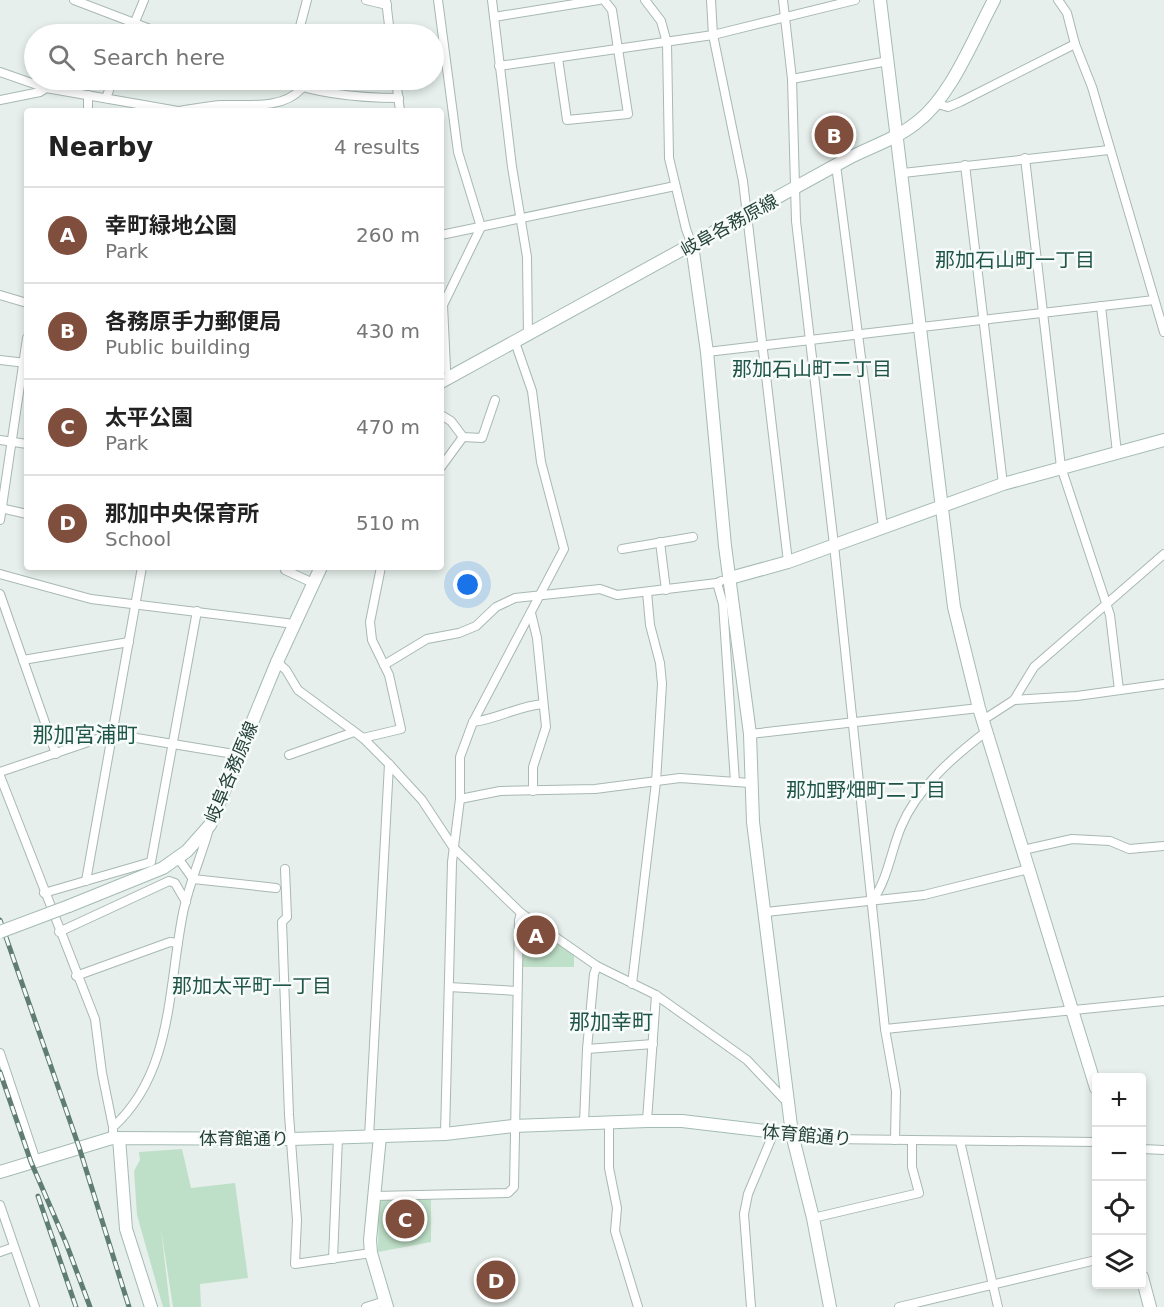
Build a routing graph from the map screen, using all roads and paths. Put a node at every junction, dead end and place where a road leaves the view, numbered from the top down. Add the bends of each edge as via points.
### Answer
1 (75, 0) edge
2 (144, 0) edge
3 (307, 0) edge
4 (366, 0) edge
5 (438, 0) edge
6 (492, 0) edge
7 (599, 0) edge
8 (604, 0) edge
9 (645, 0) edge
10 (711, 0) edge
11 (783, 0) edge
12 (855, 0) edge
13 (880, 0) edge
14 (1058, 0) edge
15 (990, 1) edge
16 (386, 2) edge
17 (494, 17) junction
18 (784, 17) junction
19 (135, 24) joint
20 (301, 24) edge
21 (389, 24) edge
22 (441, 24) edge
23 (713, 35) junction
24 (667, 43) junction
25 (1075, 44) junction
26 (444, 46) edge
27 (617, 50) junction
28 (558, 58) junction
29 (888, 61) junction
30 (499, 66) junction
31 (0, 72) edge
32 (792, 79) junction
33 (24, 80) edge
34 (43, 90) edge
35 (58, 90) edge
36 (109, 90) edge
37 (300, 90) edge
38 (321, 90) edge
39 (398, 90) edge
40 (88, 95) junction
41 (106, 98) junction
42 (399, 98) junction
43 (0, 100) edge
44 (937, 104) junction
45 (88, 108) edge
46 (154, 108) edge
47 (199, 108) edge
48 (400, 108) edge
49 (897, 136) junction
50 (1109, 150) junction
51 (1024, 158) junction
52 (836, 165) junction
53 (965, 165) junction
54 (903, 173) junction
55 (675, 186) junction
56 (793, 189) junction
57 (746, 214) junction
58 (521, 219) junction
59 (481, 227) junction
60 (444, 234) edge
61 (692, 245) junction
62 (0, 295) edge
63 (1154, 300) junction
64 (24, 302) edge
65 (444, 303) edge
66 (1101, 306) junction
67 (1043, 313) junction
68 (984, 320) junction
69 (919, 327) junction
70 (1164, 332) edge
71 (528, 335) junction
72 (859, 335) junction
73 (810, 341) junction
74 (516, 342) junction
75 (761, 347) junction
76 (707, 352) junction
77 (0, 360) edge
78 (24, 362) edge
79 (24, 368) edge
80 (462, 369) junction
81 (444, 370) edge
82 (444, 380) edge
83 (495, 400) dead end
84 (444, 417) edge
85 (463, 437) junction
86 (0, 440) edge
87 (1164, 440) edge
88 (12, 442) junction
89 (24, 444) edge
90 (1117, 453) junction
91 (444, 463) edge
92 (1061, 466) junction
93 (1003, 484) junction
94 (942, 506) junction
95 (1, 508) edge
96 (24, 513) edge
97 (0, 520) edge
98 (883, 527) junction
99 (693, 537) dead end
100 (660, 542) junction
101 (834, 546) junction
102 (622, 549) dead end
103 (1164, 554) edge
104 (788, 562) junction
105 (141, 570) edge
106 (285, 570) edge
107 (320, 570) edge
108 (380, 570) edge
109 (0, 574) edge
110 (730, 578) junction
111 (717, 582) junction
112 (313, 583) junction
113 (666, 590) junction
114 (647, 592) junction
115 (0, 594) edge
116 (540, 594) junction
117 (134, 603) junction
118 (1106, 603) junction
119 (197, 610) junction
120 (531, 613) junction
121 (294, 624) junction
122 (129, 642) junction
123 (23, 660) junction
124 (277, 662) junction
125 (384, 665) junction
126 (1164, 684) edge
127 (1119, 690) junction
128 (1014, 700) junction
129 (543, 704) junction
130 (983, 720) junction
131 (473, 722) junction
132 (853, 724) junction
133 (354, 732) junction
134 (112, 734) junction
135 (750, 734) junction
136 (363, 738) junction
137 (173, 743) junction
138 (56, 754) junction
139 (240, 755) junction
140 (290, 755) dead end
141 (389, 764) junction
142 (0, 774) edge
143 (656, 782) junction
144 (735, 782) junction
145 (750, 783) junction
146 (533, 791) junction
147 (460, 799) junction
148 (210, 825) junction
149 (1164, 846) edge
150 (453, 847) junction
151 (1023, 849) junction
152 (178, 858) junction
153 (285, 869) dead end
154 (1029, 869) junction
155 (193, 879) junction
156 (86, 881) junction
157 (276, 888) dead end
158 (44, 893) junction
159 (873, 900) junction
160 (186, 902) junction
161 (766, 912) junction
162 (521, 913) junction
163 (0, 932) edge
164 (59, 932) junction
165 (178, 943) junction
166 (597, 966) junction
167 (76, 976) junction
168 (632, 984) junction
169 (449, 987) junction
170 (517, 991) junction
171 (656, 995) junction
172 (1164, 1001) edge
173 (1074, 1011) junction
174 (885, 1029) junction
175 (652, 1044) junction
176 (587, 1049) junction
177 (0, 1053) edge
178 (1092, 1074) edge
179 (789, 1100) junction
180 (647, 1121) junction
181 (584, 1123) junction
182 (609, 1123) junction
183 (513, 1126) junction
184 (774, 1132) junction
185 (115, 1134) junction
186 (445, 1134) junction
187 (792, 1134) junction
188 (374, 1136) junction
189 (338, 1137) junction
190 (292, 1139) junction
191 (895, 1140) junction
192 (912, 1140) junction
193 (960, 1141) junction
194 (1092, 1143) edge
195 (1146, 1149) edge
196 (1164, 1150) edge
197 (36, 1161) junction
198 (0, 1172) edge
199 (374, 1196) junction
200 (0, 1205) edge
201 (813, 1218) junction
202 (14, 1247) junction
203 (0, 1252) edge
204 (371, 1253) junction
205 (333, 1259) junction
206 (1092, 1261) edge
207 (993, 1285) junction
208 (1145, 1289) edge
209 (386, 1304) edge
210 (35, 1307) edge
211 (151, 1307) edge
212 (366, 1307) edge
213 (638, 1307) edge
214 (751, 1307) edge
215 (830, 1307) edge
216 (899, 1307) edge
217 (999, 1307) edge
218 (1150, 1307) edge

1 - 19 street
2 - 19 street
3 - 20 street
4 - 16 street
5 - 22 street
6 - 17 street
7 - 17 street
8 - 27 street via 612,10
9 - 24 street via 661,21
10 - 23 street
11 - 18 street
12 - 18 street
13 - 29 street
14 - 25 street via 1067,13
15 - 44 street
16 - 21 street
17 - 30 street
18 - 23 street
18 - 32 street
23 - 24 street
23 - 57 street via 735,130
24 - 27 street
24 - 55 street via 669,158
25 - 44 street via 960,102 948,107
25 - 50 street via 1092,87
26 - 59 street via 458,152
27 - 28 street
27 - 28 street via 628,114 567,120
28 - 30 street
29 - 32 street
29 - 49 street
30 - 58 street
31 - 33 street
32 - 56 street
34 - 43 street
35 - 40 street
36 - 41 street
37 - 47 street via 295,96 270,104
38 - 42 street
39 - 42 street
40 - 41 street
40 - 45 street
41 - 46 street
42 - 48 street
44 - 49 street, 岐阜各務原線
49 - 52 street, 岐阜各務原線
49 - 54 street
50 - 51 street
50 - 63 street
51 - 53 street
51 - 67 street
52 - 56 street, 岐阜各務原線
52 - 72 street
53 - 54 street
53 - 68 street
54 - 69 street
55 - 58 street
55 - 61 street
56 - 57 street, 岐阜各務原線
56 - 73 street
57 - 61 street, 岐阜各務原線
57 - 75 street
58 - 59 street
58 - 71 street via 527,257
59 - 60 street
59 - 65 street
61 - 71 street, 岐阜各務原線
61 - 76 street
62 - 64 street
63 - 66 street
63 - 70 street
66 - 67 street
66 - 90 street
67 - 68 street
67 - 92 street
68 - 69 street
68 - 93 street
69 - 72 street
69 - 94 street
71 - 74 street, 岐阜各務原線
72 - 73 street
72 - 98 street
73 - 75 street
73 - 101 street
74 - 80 street, 岐阜各務原線
74 - 116 street via 532,391 541,462 564,549
75 - 76 street
75 - 104 street
76 - 110 street
77 - 78 street
79 - 88 street
80 - 81 street
80 - 82 street, 岐阜各務原線
83 - 85 street via 482,438
84 - 85 street
85 - 91 street
86 - 88 street
87 - 90 street
88 - 89 street
88 - 95 street
90 - 92 street
92 - 93 street
92 - 118 street
93 - 94 street
94 - 98 street
94 - 130 street via 954,607
95 - 96 street
95 - 97 street
98 - 101 street
99 - 100 street
100 - 102 street
100 - 113 street
101 - 104 street
101 - 132 street
103 - 118 street
104 - 110 street
105 - 117 street
106 - 112 street
107 - 112 street, 岐阜各務原線
108 - 125 street via 370,622 372,640
109 - 117 street via 91,599
110 - 111 street
110 - 135 street
111 - 113 street
111 - 144 street via 723,604
112 - 121 street, 岐阜各務原線
113 - 114 street
114 - 116 street via 617,595 600,589
114 - 143 street via 662,684
115 - 123 street
116 - 120 street
116 - 125 street via 505,602 476,626 427,639
117 - 119 street
117 - 122 street
118 - 127 street
118 - 128 street via 1034,667
119 - 121 street via 226,618
119 - 137 street
120 - 129 street
120 - 131 street
121 - 124 street, 岐阜各務原線
122 - 123 street
122 - 134 street
123 - 138 street
124 - 133 street via 298,690
124 - 139 street, 岐阜各務原線
125 - 136 street via 393,687 401,729
126 - 127 street
127 - 128 street
128 - 130 street
129 - 131 street via 523,706
129 - 146 street via 546,727 533,767
130 - 132 street
130 - 151 street
130 - 159 street via 917,799 901,826 882,887
131 - 147 street via 460,757
132 - 135 street
132 - 159 street
133 - 136 street
133 - 140 street
134 - 137 street
134 - 138 street
134 - 156 street
135 - 145 street
136 - 141 street
137 - 139 street
137 - 156 street via 151,862
138 - 142 street
139 - 148 street, 岐阜各務原線
141 - 150 street via 422,800
141 - 188 street
142 - 158 street
143 - 144 street via 680,778
143 - 146 street
143 - 168 street
144 - 145 street
145 - 161 street
146 - 147 street via 500,791
147 - 150 street
148 - 152 street, 岐阜各務原線
148 - 155 street
149 - 151 street via 1129,849 1110,841 1072,839
150 - 162 street
150 - 169 street
151 - 154 street
152 - 155 street
152 - 163 street, 岐阜各務原線, bridge via 146,876
153 - 190 street via 287,917 282,922
154 - 159 street via 924,895
154 - 173 street
155 - 157 street
155 - 160 street
156 - 158 street
158 - 164 street
159 - 161 street
159 - 174 street
160 - 164 street via 175,883 169,881
160 - 165 street
161 - 179 street
162 - 166 street
162 - 170 street
164 - 167 street
165 - 167 street via 170,942
165 - 185 street via 160,1052 140,1098
166 - 168 street
166 - 176 street
167 - 185 street via 95,1019
168 - 171 street
169 - 170 street
169 - 186 street
170 - 183 street
171 - 175 street
171 - 179 street via 747,1060
172 - 173 street
173 - 174 street
173 - 178 street
174 - 191 street via 896,1091
175 - 176 street
175 - 180 street
176 - 181 street
177 - 197 street
179 - 187 street
180 - 182 street, 体育館通り
180 - 184 street, 体育館通り via 682,1121
181 - 182 street
181 - 183 street
182 - 213 street via 609,1159 617,1208 615,1231
183 - 186 street
183 - 199 street via 514,1187 508,1193
184 - 187 street, 体育館通り
184 - 214 street via 748,1194 744,1214
185 - 190 street, 体育館通り
185 - 197 street, 体育館通り
185 - 211 street via 126,1229
186 - 188 street, 体育館通り
187 - 191 street, 体育館通り
187 - 201 street
188 - 189 street, 体育館通り
188 - 199 street
189 - 190 street, 体育館通り
189 - 205 street
190 - 205 street via 297,1220 295,1264
191 - 192 street, 体育館通り
192 - 193 street, 体育館通り
192 - 201 street via 912,1167 919,1193
193 - 194 street
193 - 207 street
195 - 196 street
197 - 198 street, 体育館通り
199 - 204 street
200 - 202 street
201 - 215 street
202 - 203 street
202 - 210 street
204 - 205 street
204 - 209 street
206 - 207 street
207 - 216 street
207 - 217 street
208 - 218 street
209 - 212 street

